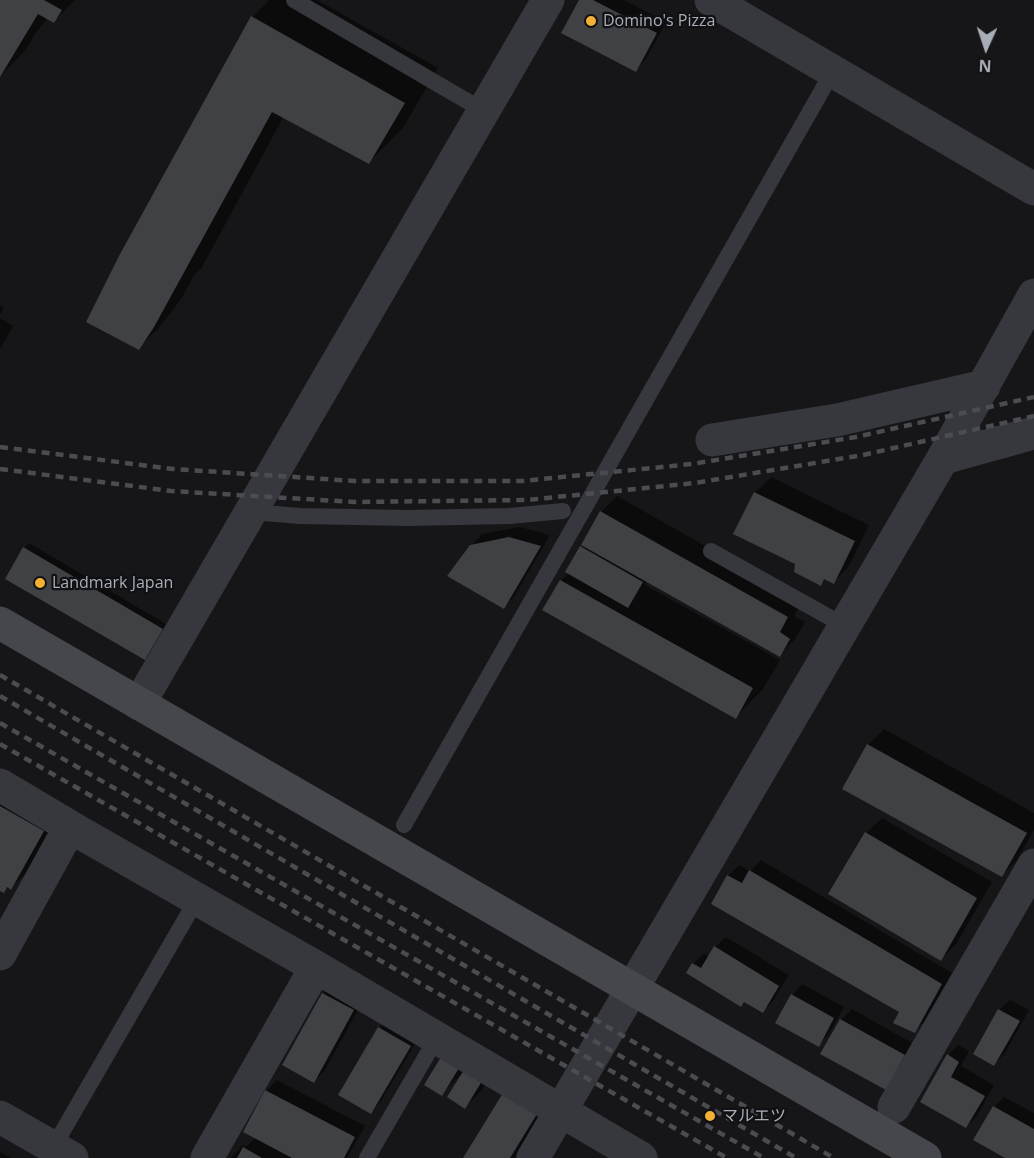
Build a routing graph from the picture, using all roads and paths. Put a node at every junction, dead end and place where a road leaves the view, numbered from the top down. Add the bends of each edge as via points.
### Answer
1 (294, 0) edge
2 (548, 0) edge
3 (711, 0) edge
4 (833, 71) junction
5 (484, 111) junction
6 (1034, 189) edge
7 (1034, 295) edge
8 (984, 386) junction
9 (1034, 433) edge
10 (712, 440) dead end
11 (943, 458) junction
12 (563, 511) dead end
13 (251, 512) junction
14 (711, 551) dead end
15 (0, 623) edge
16 (845, 626) junction
17 (139, 704) junction
18 (0, 785) edge
19 (405, 825) dead end
20 (70, 827) junction
21 (1034, 865) edge
22 (197, 899) junction
23 (0, 954) edge
24 (316, 967) junction
25 (631, 989) junction
26 (436, 1039) junction
27 (894, 1107) dead end
28 (561, 1112) junction
29 (0, 1117) edge
30 (58, 1154) edge
31 (207, 1158) edge
32 (367, 1158) edge
33 (533, 1158) edge
34 (641, 1158) edge
35 (925, 1158) edge

1 - 5 lane
2 - 5 street
3 - 4 street
4 - 6 street
4 - 19 lane
5 - 13 street
7 - 8 street
8 - 10 street via 837,420
8 - 11 street
9 - 11 street
11 - 16 street
12 - 13 lane via 408,518
13 - 17 street
14 - 16 lane
15 - 17 street
16 - 25 street
17 - 25 street
18 - 20 street
20 - 22 street
20 - 23 street
21 - 27 street
22 - 24 street
22 - 30 lane
24 - 26 street
24 - 31 street
25 - 28 street
25 - 35 street
26 - 28 street
26 - 32 lane
28 - 33 street
28 - 34 street
29 - 30 street

